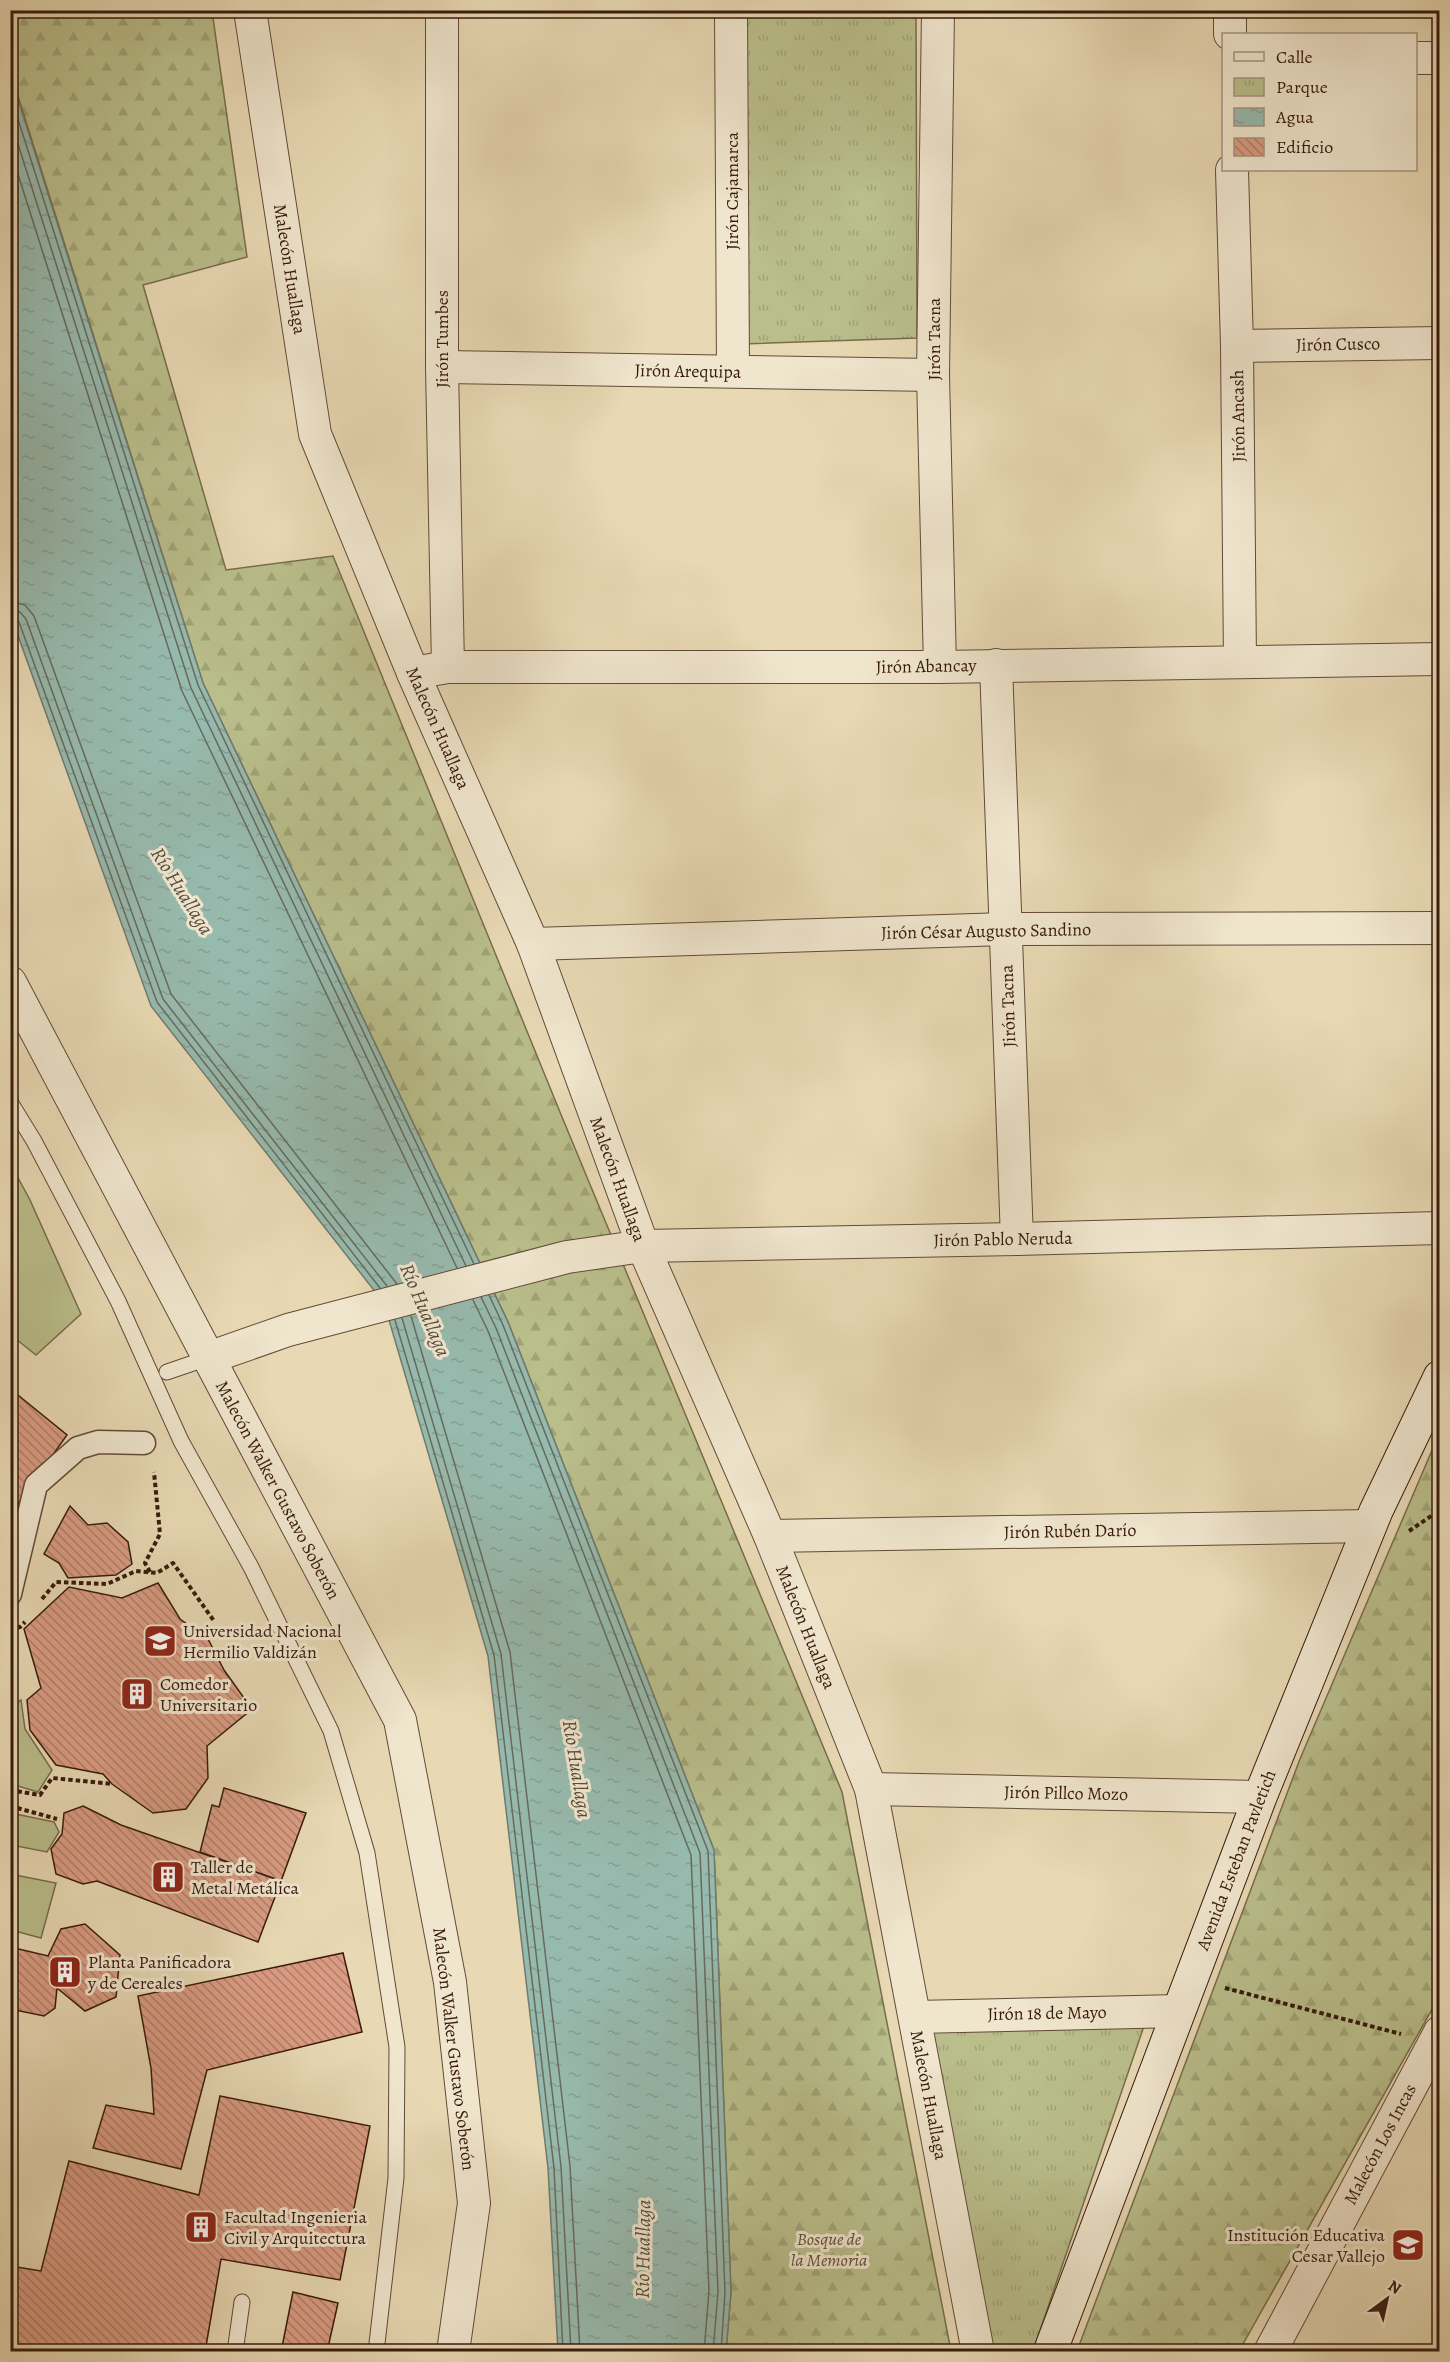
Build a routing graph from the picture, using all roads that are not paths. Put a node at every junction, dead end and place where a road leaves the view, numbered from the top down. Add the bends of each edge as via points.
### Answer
1 (250, 10) edge
2 (441, 10) edge
3 (731, 10) edge
4 (938, 10) edge
5 (1230, 10) edge
6 (1230, 33) edge
7 (1417, 58) edge
8 (1440, 58) edge
9 (1232, 171) edge
10 (1440, 343) edge
11 (1237, 346) junction
12 (442, 367) junction
13 (733, 371) junction
14 (933, 375) junction
15 (1440, 659) edge
16 (1240, 662) junction
17 (996, 665) junction
18 (448, 667) junction
19 (940, 667) junction
20 (413, 673) junction
21 (1440, 928) edge
22 (1006, 929) junction
23 (533, 944) junction
24 (10, 982) edge
25 (10, 1102) edge
26 (1440, 1228) edge
27 (1017, 1239) junction
28 (642, 1246) junction
29 (208, 1358) junction
30 (167, 1372) dead end
31 (1440, 1377) edge
32 (144, 1443) road end
33 (1370, 1526) junction
34 (770, 1536) junction
35 (10, 1594) edge
36 (871, 1789) junction
37 (1260, 1797) junction
38 (1179, 2011) junction
39 (915, 2017) junction
40 (1438, 2040) edge
41 (242, 2302) dead end
42 (235, 2352) edge
43 (376, 2352) edge
44 (453, 2352) edge
45 (978, 2352) edge
46 (1050, 2352) edge
47 (1270, 2352) edge

1 - 20 street, Malecón Huallaga via 315,434
2 - 12 street, Jirón Tumbes
3 - 13 street, Jirón Cajamarca
4 - 14 street, Jirón Tacna
5 - 6 street
7 - 8 street
9 - 11 street, Jirón Ancash
10 - 11 street, Jirón Cusco
11 - 16 street, Jirón Ancash
12 - 13 street, Jirón Arequipa
12 - 18 street, Jirón Tumbes
13 - 14 street, Jirón Arequipa
14 - 19 street, Jirón Tacna
15 - 16 street, Jirón Abancay
16 - 17 street, Jirón Abancay
17 - 19 street, Jirón Abancay
17 - 22 street, Jirón Tacna
18 - 19 street, Jirón Abancay
18 - 20 street, Jirón Abancay
20 - 23 street, Malecón Huallaga
21 - 22 street, Jirón César Augusto Sandino
22 - 23 street, Jirón César Augusto Sandino
22 - 27 street, Jirón Tacna
23 - 28 street, Malecón Huallaga
24 - 29 street, Malecón Walker Gustavo Soberón
25 - 43 lane via 118,1301 181,1441 250,1567 331,1731 354,1808 366,1853 397,2047 396,2178
26 - 27 street, Jirón Pablo Neruda
27 - 28 street, Jirón Pablo Neruda
28 - 29 street, Jirón Pablo Neruda via 567,1257 288,1330
28 - 34 street, Malecón Huallaga
29 - 30 lane
29 - 44 street, Malecón Walker Gustavo Soberón via 400,1720 450,1982 474,2203
31 - 33 main road, Avenida Esteban Pavletich
32 - 35 street via 98,1442 78,1448 36,1485
33 - 34 street, Jirón Rubén Darío
33 - 37 main road, Avenida Esteban Pavletich
34 - 36 street, Malecón Huallaga
36 - 37 street, Jirón Pillco Mozo
36 - 39 street, Malecón Huallaga
37 - 38 main road, Avenida Esteban Pavletich
38 - 39 street, Jirón 18 de Mayo
38 - 46 main road, Avenida Esteban Pavletich
39 - 45 street, Malecón Huallaga
40 - 47 street, Malecón Los Incas
41 - 42 lane

